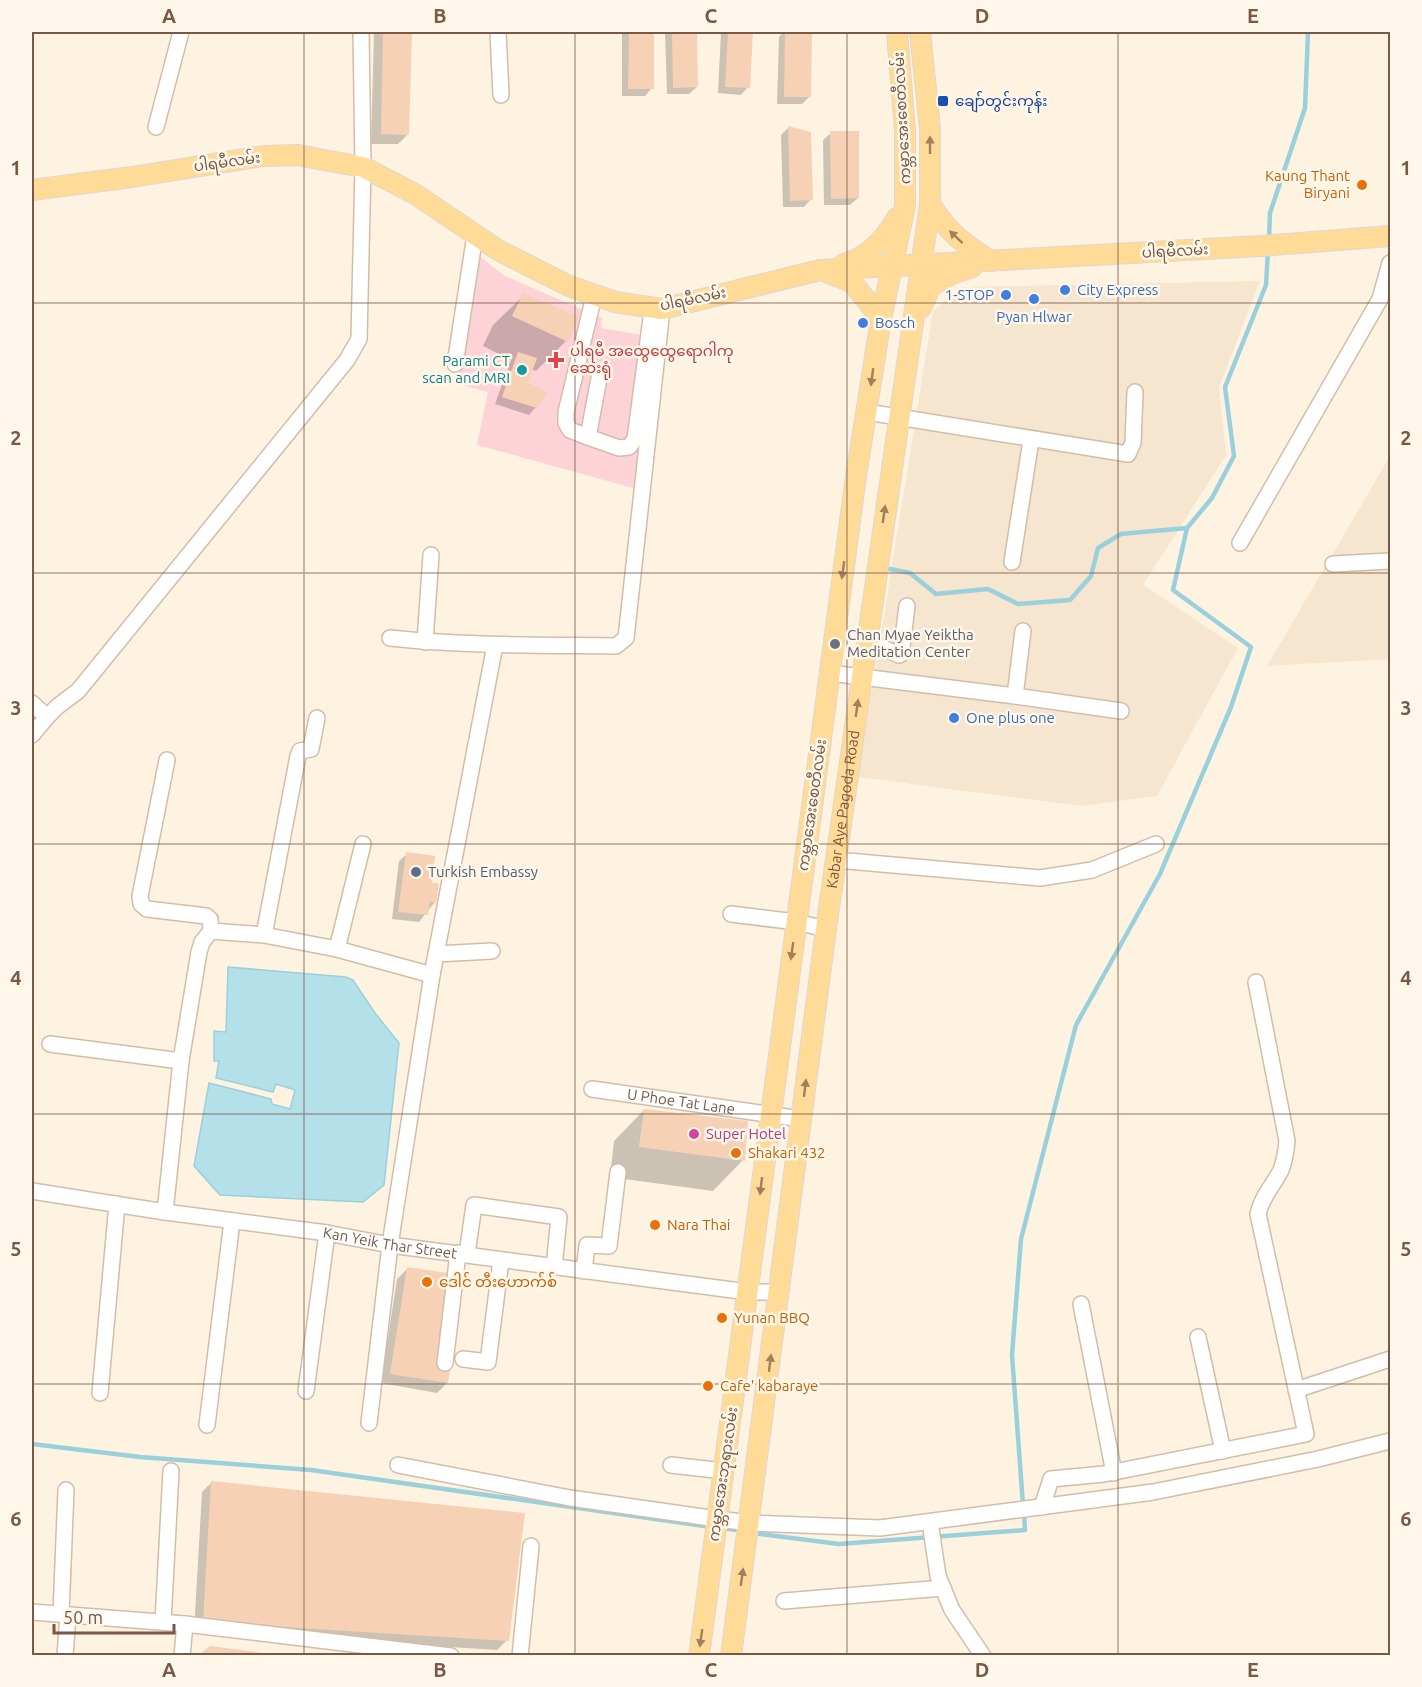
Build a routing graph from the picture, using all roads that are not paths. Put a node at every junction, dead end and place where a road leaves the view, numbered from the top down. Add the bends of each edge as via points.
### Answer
1 (181, 32) edge
2 (361, 32) edge
3 (498, 32) edge
4 (897, 32) edge
5 (920, 32) edge
6 (501, 95) dead end
7 (156, 127) dead end
8 (363, 168) junction
9 (32, 190) edge
10 (930, 204) junction
11 (905, 206) junction
12 (475, 235) junction
13 (1390, 236) edge
14 (992, 261) junction
15 (1390, 263) edge
16 (921, 264) junction
17 (891, 266) junction
18 (820, 270) junction
19 (594, 296) junction
20 (657, 308) junction
21 (880, 320) junction
22 (912, 327) junction
23 (455, 364) dead end
24 (600, 373) dead end
25 (1135, 392) dead end
26 (867, 412) junction
27 (899, 418) junction
28 (588, 437) junction
29 (1031, 440) junction
30 (856, 476) junction
31 (889, 482) junction
32 (1240, 543) dead end
33 (431, 555) dead end
34 (1390, 561) edge
35 (1012, 562) dead end
36 (1333, 564) dead end
37 (907, 606) dead end
38 (1023, 631) dead end
39 (390, 638) dead end
40 (866, 641) junction
41 (425, 642) junction
42 (495, 645) junction
43 (830, 673) junction
44 (861, 676) junction
45 (1015, 696) junction
46 (32, 703) edge
47 (1120, 711) dead end
48 (48, 717) junction
49 (316, 718) dead end
50 (32, 735) edge
51 (167, 759) dead end
52 (363, 844) dead end
53 (1156, 844) dead end
54 (836, 861) junction
55 (731, 914) dead end
56 (796, 922) junction
57 (826, 929) junction
58 (211, 931) junction
59 (264, 935) junction
60 (337, 949) junction
61 (492, 951) dead end
62 (436, 954) junction
63 (432, 975) junction
64 (1256, 982) dead end
65 (50, 1044) dead end
66 (181, 1060) junction
67 (592, 1089) dead end
68 (770, 1114) junction
69 (801, 1119) junction
70 (618, 1172) dead end
71 (32, 1194) edge
72 (117, 1204) junction
73 (165, 1212) junction
74 (232, 1221) junction
75 (327, 1233) junction
76 (390, 1245) junction
77 (462, 1253) junction
78 (501, 1260) junction
79 (554, 1267) junction
80 (584, 1271) junction
81 (748, 1292) junction
82 (779, 1292) junction
83 (1081, 1305) dead end
84 (1198, 1337) dead end
85 (463, 1359) dead end
86 (1390, 1359) edge
87 (445, 1363) dead end
88 (1296, 1390) junction
89 (306, 1391) dead end
90 (100, 1392) dead end
91 (369, 1423) dead end
92 (207, 1425) dead end
93 (1390, 1441) edge
94 (1223, 1451) junction
95 (398, 1465) dead end
96 (671, 1465) dead end
97 (171, 1471) dead end
98 (724, 1471) junction
99 (1114, 1473) junction
100 (66, 1490) dead end
101 (1042, 1507) junction
102 (750, 1522) junction
103 (930, 1522) junction
104 (716, 1525) junction
105 (531, 1546) dead end
106 (943, 1588) junction
107 (706, 1600) junction
108 (784, 1601) dead end
109 (738, 1605) junction
110 (32, 1612) edge
111 (65, 1614) junction
112 (163, 1622) junction
113 (185, 1624) junction
114 (65, 1656) edge
115 (182, 1656) edge
116 (451, 1656) edge
117 (520, 1656) edge
118 (699, 1656) edge
119 (731, 1656) edge
120 (983, 1656) edge

1 - 7 street
2 - 8 street
3 - 6 street
4 - 11 main road, ကမ္ဘာအေးစေတီလမ်း via 905,131
10 -> 5 main road, ကမ္ဘာအေးစေတီလမ်း via 930,129
8 - 9 main road, ပါရမီလမ်း via 298,155 263,156
8 - 12 main road, ပါရမီလမ်း via 415,194
8 - 48 street via 359,339 347,360 78,691
14 -> 10 main road via 964,244
10 - 16 main road
11 - 17 main road
11 - 18 main road via 875,248 858,260
12 - 19 main road, ပါရမီလမ်း via 519,261
12 - 23 street
13 - 14 main road, ပါရမီလမ်း
14 - 16 main road, ပါရမီလမ်း
14 - 22 main road via 954,273 931,286
15 - 32 street via 1380,299
16 - 17 main road, ပါရမီလမ်း
16 - 22 main road
17 - 18 main road, ပါရမီလမ်း
17 - 21 main road
18 - 20 main road, ပါရမီလမ်း
18 - 21 main road via 852,282
19 - 20 main road, ပါရမီလမ်း
19 - 28 street via 566,412 570,430
20 - 28 street via 635,439 629,447 619,448
20 - 42 street via 626,638 616,646
21 -> 26 main road, ကမ္ဘာအေးစေတီလမ်း
22 - 27 main road, Kabar Aye Pagoda Road
24 - 28 street
25 - 29 street via 1133,443 1128,454
26 - 27 street
26 - 30 main road, ကမ္ဘာအေးစေတီလမ်း
27 - 29 street
27 - 31 main road, Kabar Aye Pagoda Road
29 - 35 street
30 - 31 main road
30 -> 43 main road, ကမ္ဘာအေးစေတီလမ်း
40 -> 31 main road, Kabar Aye Pagoda Road
33 - 41 street
34 - 36 street
37 - 40 street via 901,654
38 - 45 street
39 - 41 street
40 - 44 main road, Kabar Aye Pagoda Road
41 - 42 street
42 - 62 street
43 - 44 street
43 - 56 main road, ကမ္ဘာအေးစေတီလမ်း
44 - 45 street
54 -> 44 main road, Kabar Aye Pagoda Road
45 - 47 street
46 - 48 street
48 - 50 street
49 - 59 street via 311,750 300,751 298,756
51 - 58 street via 141,904 147,909 206,916
52 - 60 street
53 - 54 street via 1092,870 1040,878
54 - 57 main road, Kabar Aye Pagoda Road
55 - 56 street
56 - 57 street
56 -> 68 main road, ကမ္ဘာအေးစေတီလမ်း
69 -> 57 main road, Kabar Aye Pagoda Road
58 - 59 street
58 - 66 street via 199,952
59 - 60 street
60 - 63 street
61 - 62 street
62 - 63 street
63 - 76 street
64 - 88 street via 1287,1141 1283,1164 1261,1201 1258,1214
65 - 66 street
66 - 73 street
67 - 68 street, U Phoe Tat Lane
68 - 69 street, U Phoe Tat Lane
68 -> 81 main road, ကမ္ဘာအေးစေတီလမ်း
69 - 82 main road, Kabar Aye Pagoda Road
70 - 80 street via 609,1246 587,1245
71 - 72 street, Kan Yeik Thar Street
72 - 73 street, Kan Yeik Thar Street
72 - 90 street
73 - 74 street, Kan Yeik Thar Street
74 - 75 street, Kan Yeik Thar Street
74 - 92 street
75 - 76 street, Kan Yeik Thar Street
75 - 89 street
76 - 77 street, Kan Yeik Thar Street
76 - 91 street
77 - 78 street, Kan Yeik Thar Street
77 - 79 street via 474,1205 559,1217
77 - 87 street
78 - 79 street, Kan Yeik Thar Street
78 - 85 street via 488,1362
79 - 80 street, Kan Yeik Thar Street
80 - 81 street, Kan Yeik Thar Street
81 - 82 street, Kan Yeik Thar Street
81 - 98 main road, ကမ္ဘာအေးဘုရားလမ်း
102 -> 82 main road
83 - 99 street
84 - 94 street
86 - 88 street
88 - 94 street via 1306,1434
93 - 101 street via 1153,1492
94 - 99 street
95 - 104 street
96 - 98 street
97 - 112 street
98 - 104 main road, ကမ္ဘာအေးဘုရားလမ်း
99 - 101 street via 1051,1479
100 - 111 street
101 - 103 street
102 - 103 street via 880,1528
102 - 104 street
109 -> 102 main road
103 - 106 street
104 - 107 main road, ကမ္ဘာအေးဘုရားလမ်း
105 - 117 street
106 - 108 street
106 - 120 street via 952,1610
107 - 109 main road
107 -> 118 main road, ကမ္ဘာအေးဘုရားလမ်း
109 - 119 main road
110 - 111 street
111 - 112 street
111 - 114 street
112 - 113 street
113 - 115 street
113 - 116 street

